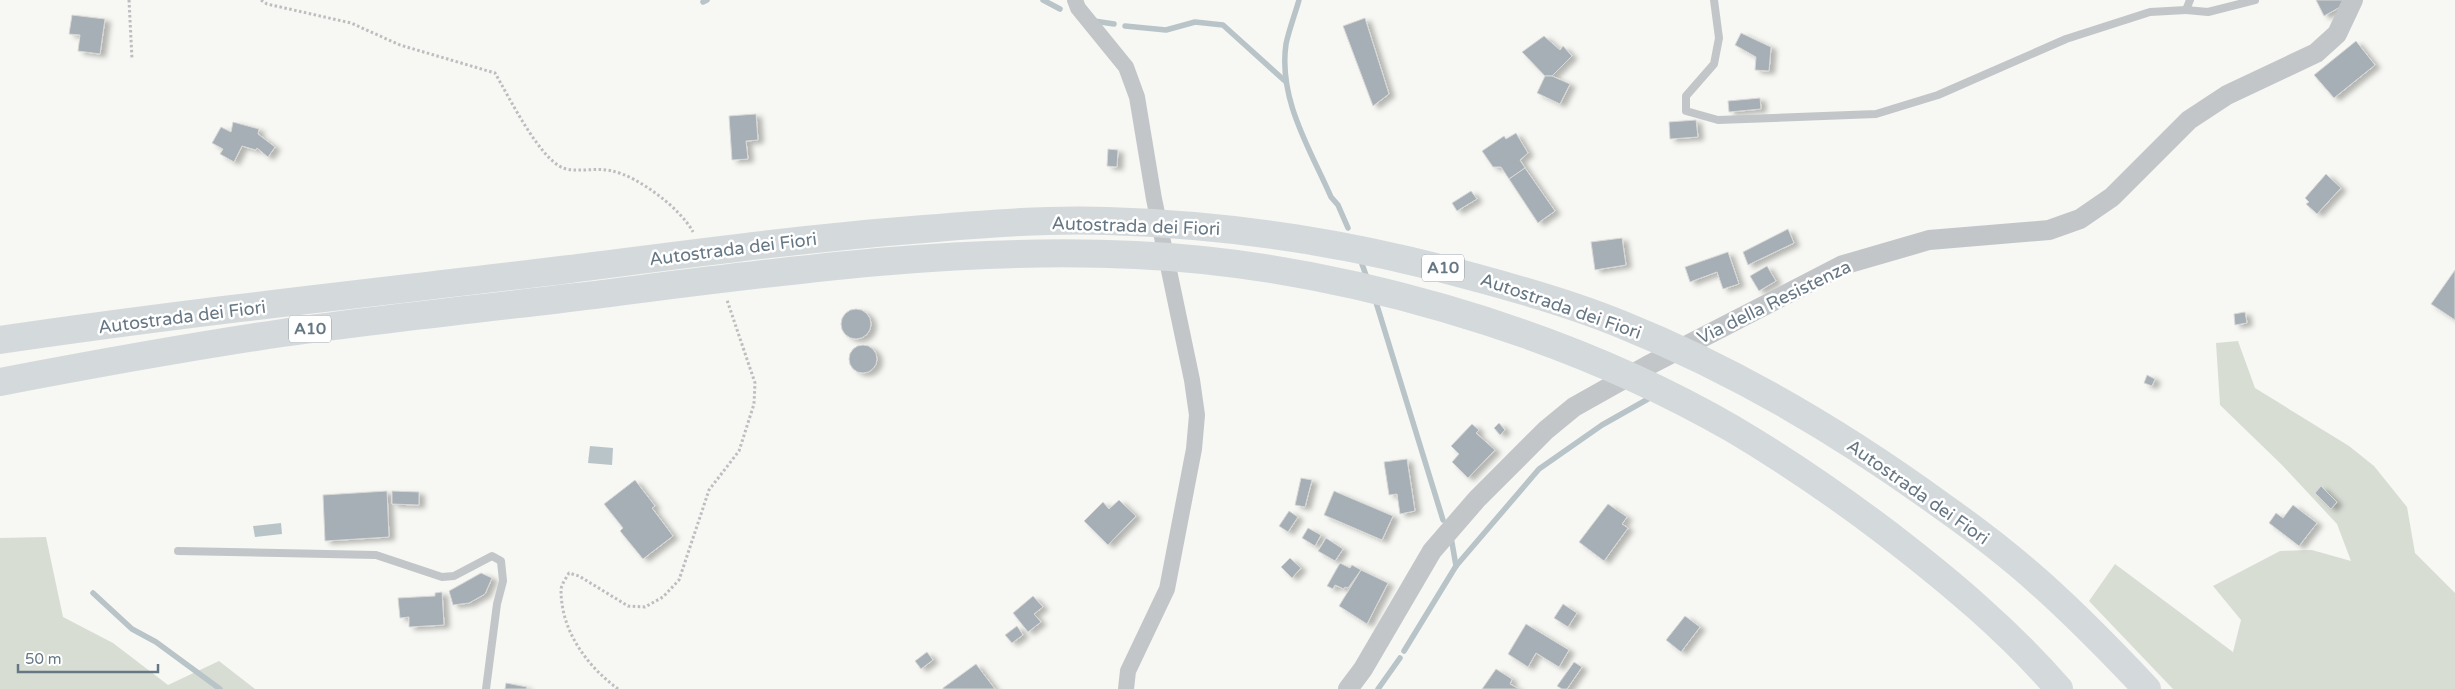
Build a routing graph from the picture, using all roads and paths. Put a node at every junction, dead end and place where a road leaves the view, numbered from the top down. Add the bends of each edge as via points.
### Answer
1 (129, 0) edge
2 (1075, 0) edge
3 (1714, 0) edge
4 (2190, 0) edge
5 (2255, 0) edge
6 (2353, 0) edge
7 (2186, 10) junction
8 (132, 59) dead end
9 (0, 340) edge
10 (0, 382) edge
11 (178, 552) dead end
12 (486, 689) edge
13 (1126, 689) edge
14 (1348, 689) edge
15 (2059, 689) edge
16 (2147, 689) edge

1 - 8 path
2 - 13 street via 1126,67 1137,96 1197,416 1194,449 1166,589 1128,671
3 - 7 lane via 1720,38 1714,64 1686,96 1686,111 1718,120 1876,114 1938,95 2066,39 2150,12
4 - 7 lane
5 - 7 lane via 2208,12
6 - 14 street, Via della Resistenza via 2337,34 2316,53 2226,95 2189,120 2112,198 2080,219 2049,230 1929,240 1843,265 1574,407 1546,430 1477,499 1432,551
9 - 16 highway, Autostrada dei Fiori / A10 via 870,233 990,223 1103,221 1205,226 1317,240 1406,258 1518,289 1622,324 1742,380 1806,415 1894,471 1964,521 2037,580
10 - 15 highway, Autostrada dei Fiori / A10 via 146,354 284,333 912,259 1046,253 1138,255 1225,263 1325,278 1494,324 1648,385 1732,428 1829,489 1917,556 1978,608
11 - 12 lane via 376,555 442,577 454,576 492,556 501,561 503,581

